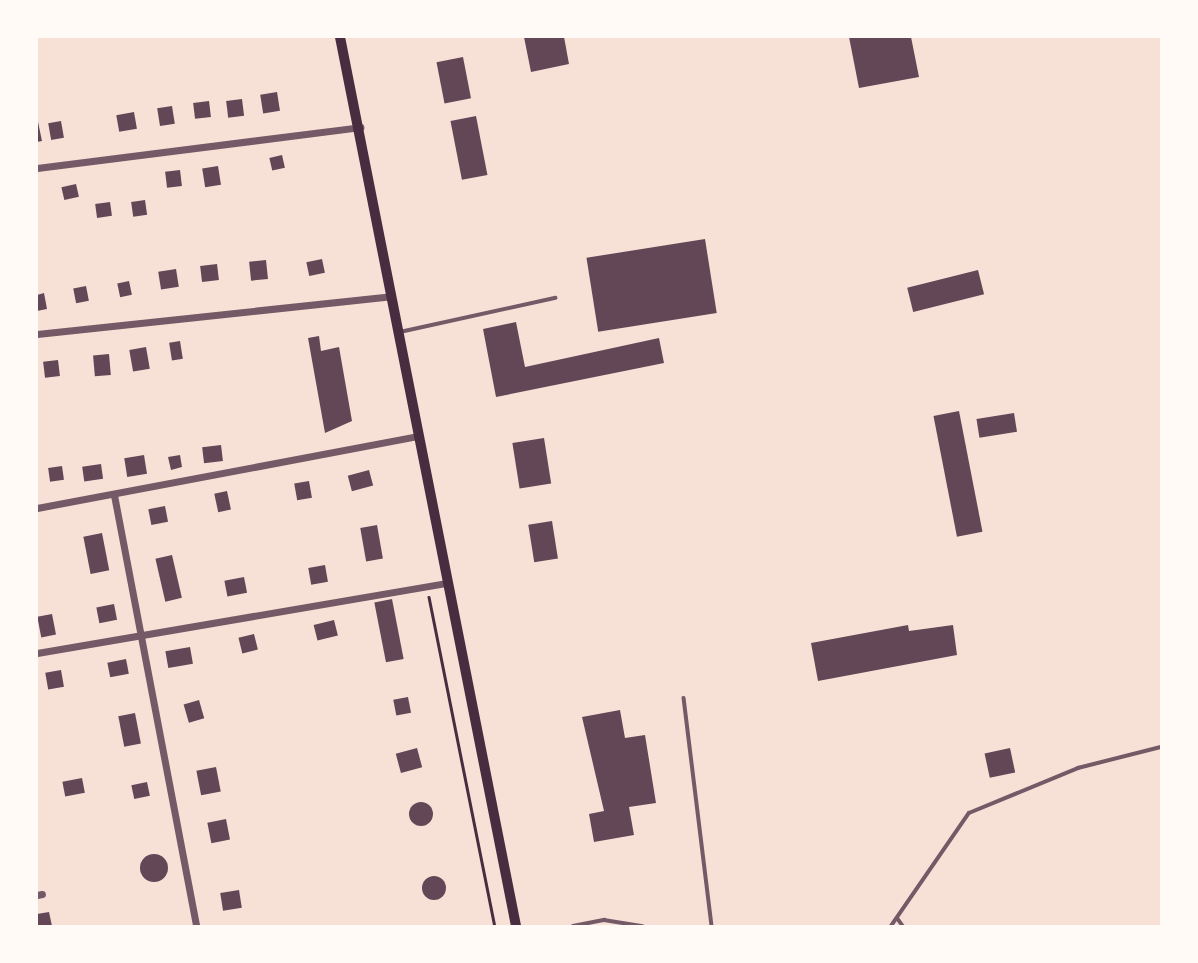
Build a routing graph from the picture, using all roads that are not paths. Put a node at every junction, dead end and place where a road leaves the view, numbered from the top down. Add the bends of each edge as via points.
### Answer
1 (340, 37) edge
2 (360, 127) junction
3 (37, 168) edge
4 (391, 296) junction
5 (555, 299) dead end
6 (397, 332) junction
7 (37, 334) edge
8 (417, 436) junction
9 (114, 495) junction
10 (37, 508) edge
11 (447, 583) junction
12 (143, 634) junction
13 (37, 653) edge
14 (684, 698) dead end
15 (1161, 747) edge
16 (898, 919) junction
17 (196, 926) edge
18 (516, 926) edge
19 (573, 926) edge
20 (643, 926) edge
21 (712, 926) edge
22 (891, 926) edge
23 (903, 926) edge

1 - 2 main road
2 - 3 street
2 - 4 main road
4 - 6 main road
4 - 7 street
5 - 6 lane
6 - 8 main road
8 - 9 street
8 - 11 main road
9 - 10 street
9 - 12 street
11 - 12 street
11 - 18 main road
12 - 13 street
12 - 17 street
14 - 21 lane
15 - 16 lane via 1078,768 969,813
16 - 22 lane
16 - 23 lane
19 - 20 lane via 604,920

